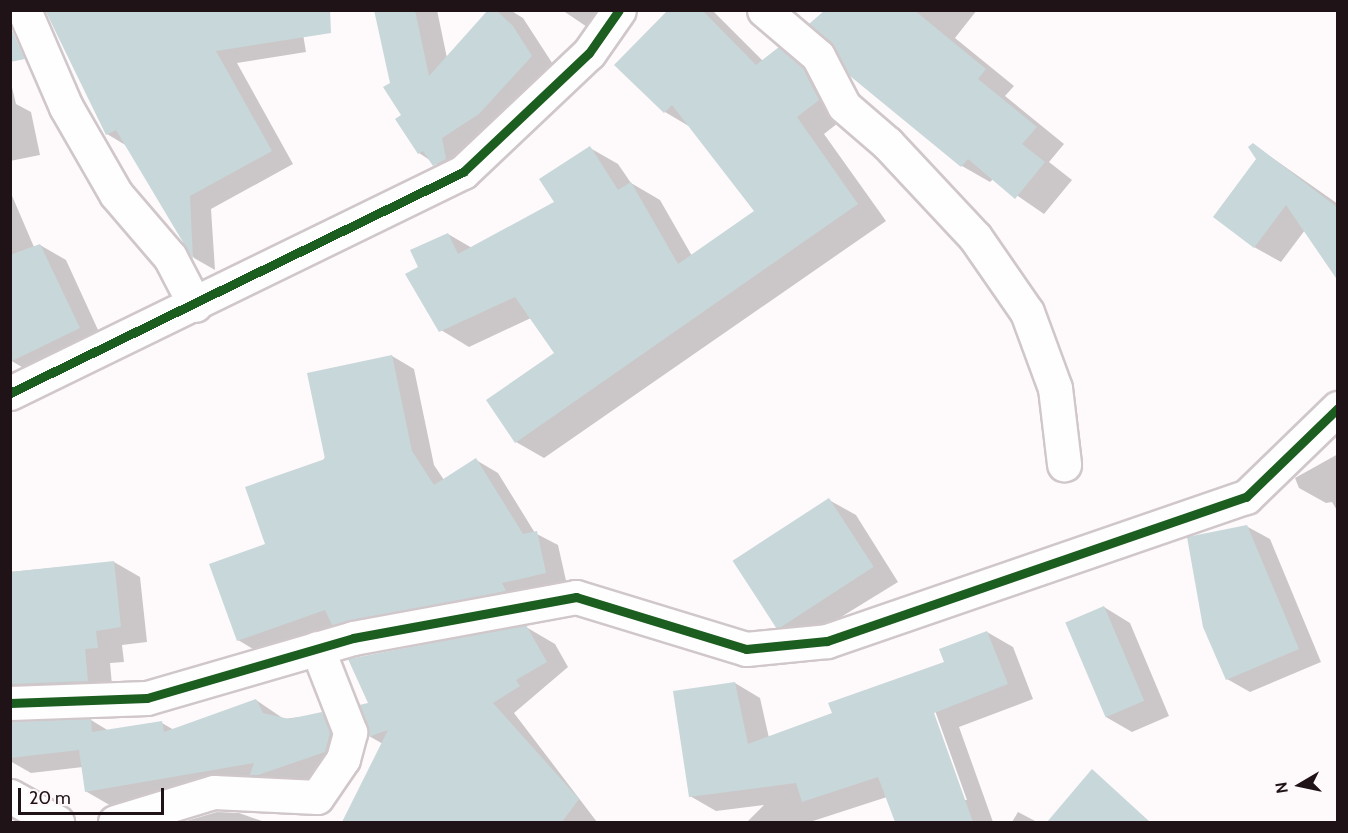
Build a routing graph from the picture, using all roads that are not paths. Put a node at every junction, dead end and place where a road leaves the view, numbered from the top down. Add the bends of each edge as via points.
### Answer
1 (24, 10) edge
2 (619, 10) edge
3 (764, 10) edge
4 (195, 305) junction
5 (10, 393) edge
6 (1338, 408) edge
7 (1064, 464) dead end
8 (317, 648) junction
9 (10, 703) edge
10 (10, 796) edge
11 (57, 822) edge
12 (115, 822) edge

1 - 4 street via 66,106 116,194 170,256
2 - 4 street via 589,53 463,172
3 - 7 street via 818,56 844,106 887,143 975,237 1027,312 1055,387
4 - 5 street
6 - 8 street via 1246,497 827,641 746,650 576,597
8 - 9 street via 147,698
8 - 12 street via 350,732 343,759 316,797 214,792
10 - 11 street

